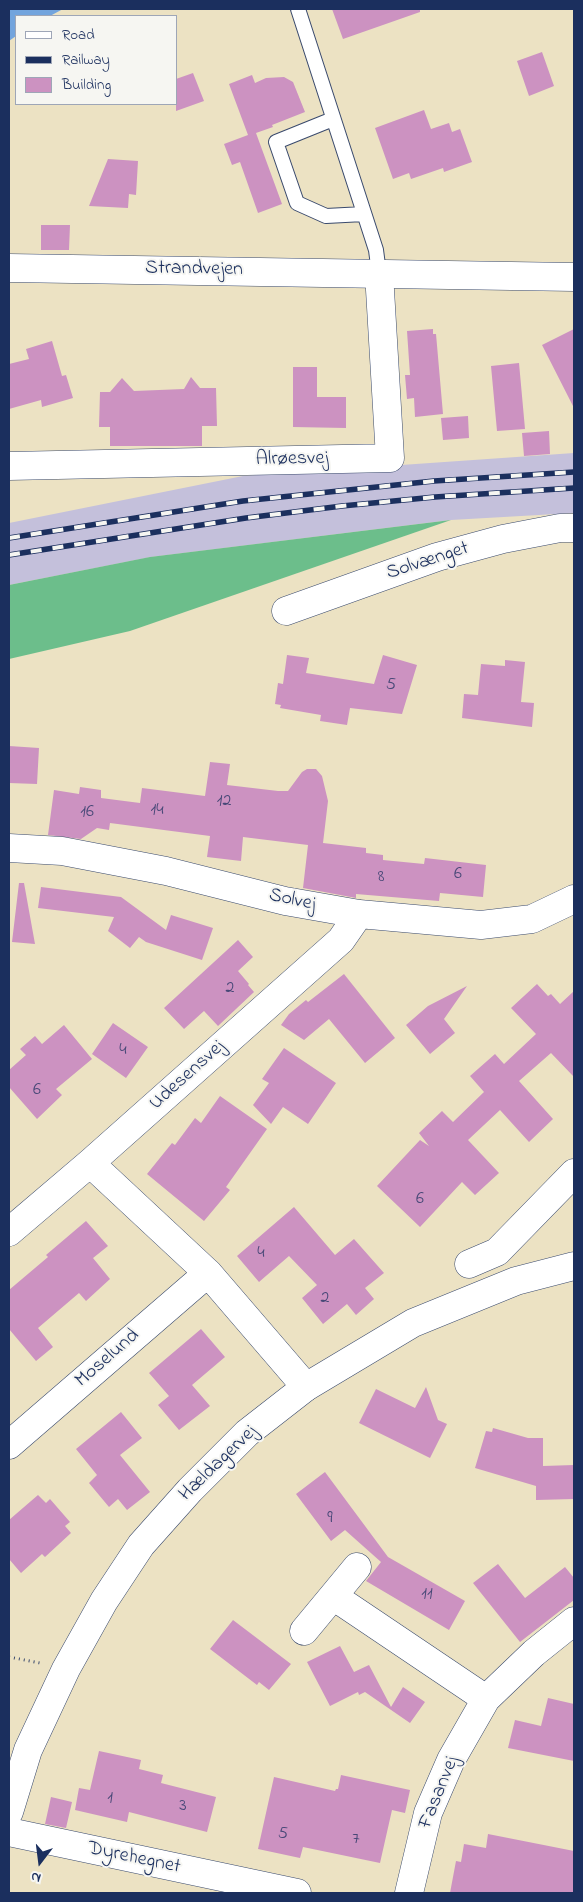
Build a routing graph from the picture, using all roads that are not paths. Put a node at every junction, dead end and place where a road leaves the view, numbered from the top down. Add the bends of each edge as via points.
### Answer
1 (298, 9) edge
2 (333, 119) junction
3 (364, 214) junction
4 (9, 268) edge
5 (379, 273) junction
6 (574, 277) edge
7 (9, 466) edge
8 (574, 528) edge
9 (286, 611) dead end
10 (9, 848) edge
11 (574, 899) edge
12 (360, 914) junction
13 (90, 1163) junction
14 (574, 1173) edge
15 (9, 1232) edge
16 (469, 1264) dead end
17 (574, 1266) edge
18 (208, 1273) junction
19 (306, 1387) junction
20 (9, 1445) edge
21 (357, 1567) dead end
22 (333, 1596) junction
23 (574, 1621) edge
24 (304, 1631) dead end
25 (486, 1699) junction
26 (9, 1812) edge
27 (9, 1832) edge
28 (199, 1883) edge
29 (297, 1893) edge
30 (409, 1893) edge

1 - 2 lane
2 - 3 lane
2 - 3 lane via 276,142 297,203 326,216
3 - 5 lane via 376,250
4 - 5 street, Strandvejen
5 - 6 street, Strandvejen
5 - 7 street, Alrøesvej via 390,458
8 - 9 street, Solvænget via 503,539 437,557
10 - 12 street, Solvej via 62,851 166,871 285,901
11 - 12 street, Solvej via 532,919 481,925
12 - 13 street, Udesensvej via 341,940
13 - 15 street, Udesensvej
13 - 18 street
14 - 16 street via 497,1252
17 - 19 street, Hældagervej via 516,1281 413,1323
18 - 19 street
18 - 20 street, Moselund
19 - 26 street, Hældagervej via 247,1433 141,1545 104,1601 66,1669 28,1750
21 - 22 street
22 - 24 street
22 - 25 street
23 - 25 street, Fasanvej
25 - 30 street, Fasanvej via 451,1760 428,1813
27 - 28 street, Dyrehegnet
28 - 29 street, Dyrehegnet

